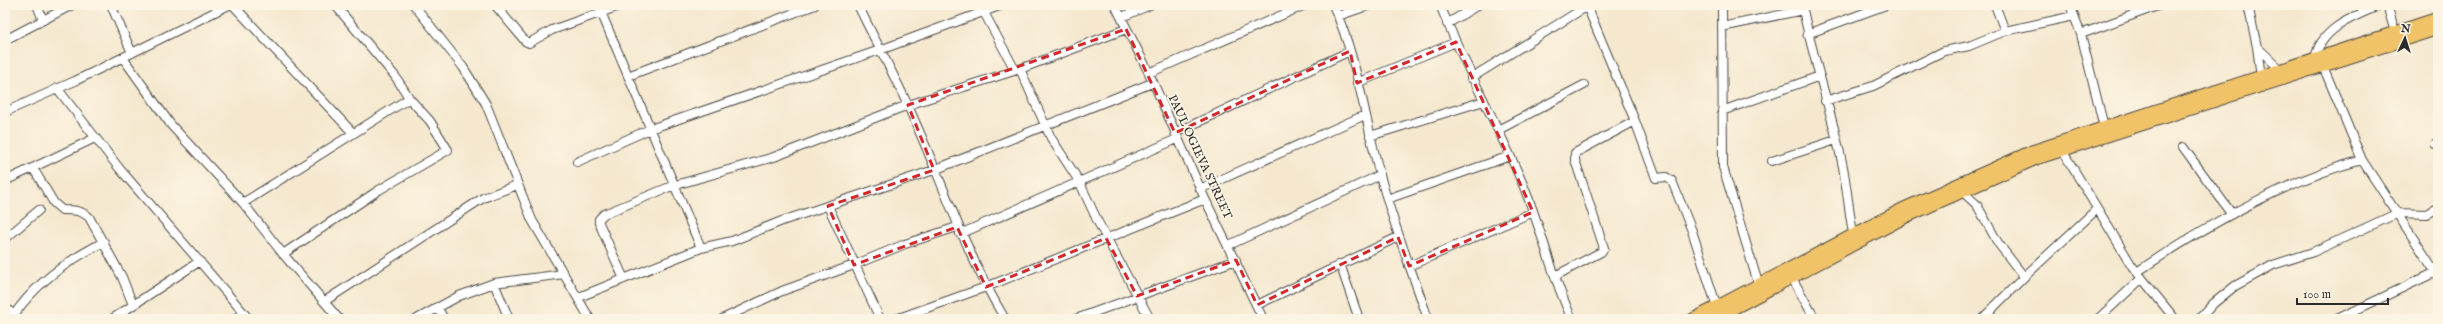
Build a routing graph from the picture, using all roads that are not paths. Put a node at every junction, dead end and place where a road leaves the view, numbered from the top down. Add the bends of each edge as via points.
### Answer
1 (37, 5) edge
2 (72, 5) edge
3 (111, 5) edge
4 (229, 5) edge
5 (233, 5) edge
6 (336, 5) edge
7 (414, 5) edge
8 (496, 5) edge
9 (622, 5) edge
10 (815, 5) edge
11 (858, 5) edge
12 (1002, 5) edge
13 (1115, 5) edge
14 (1150, 5) edge
15 (1305, 5) edge
16 (1333, 5) edge
17 (1370, 5) edge
18 (1440, 5) edge
19 (1478, 5) edge
20 (1722, 5) edge
21 (1886, 5) edge
22 (1995, 5) edge
23 (2070, 5) edge
24 (2160, 5) edge
25 (2248, 5) edge
26 (2381, 5) edge
27 (2387, 5) edge
28 (1588, 6) edge
29 (1802, 7) edge
30 (982, 8) edge
31 (599, 9) edge
32 (1338, 16) junction
33 (2074, 16) junction
34 (1122, 17) junction
35 (2438, 18) edge
36 (43, 20) junction
37 (1447, 24) junction
38 (1722, 27) junction
39 (1126, 29) junction
40 (2438, 29) edge
41 (2004, 31) junction
42 (2395, 32) junction
43 (1807, 34) junction
44 (2081, 34) junction
45 (5, 40) edge
46 (1456, 42) junction
47 (2257, 47) junction
48 (880, 50) junction
49 (1350, 51) junction
50 (132, 53) junction
51 (123, 58) junction
52 (2319, 62) junction
53 (1017, 69) junction
54 (2281, 70) junction
55 (1149, 73) junction
56 (628, 76) junction
57 (1820, 76) junction
58 (2261, 77) junction
59 (1471, 78) junction
60 (1357, 83) junction
61 (1152, 84) junction
62 (1584, 85) dead end
63 (57, 88) junction
64 (408, 97) junction
65 (1484, 101) junction
66 (1825, 101) junction
67 (908, 106) junction
68 (1722, 111) junction
69 (5, 112) edge
70 (1365, 115) junction
71 (1636, 121) junction
72 (1046, 126) junction
73 (2104, 127) junction
74 (650, 128) junction
75 (1498, 130) junction
76 (353, 133) junction
77 (1176, 136) junction
78 (1370, 136) junction
79 (95, 138) junction
80 (1836, 140) junction
81 (2183, 147) dead end
82 (2062, 150) junction
83 (1510, 156) junction
84 (2362, 160) junction
85 (1772, 161) dead end
86 (577, 162) dead end
87 (34, 168) junction
88 (934, 170) junction
89 (1380, 175) junction
90 (5, 181) edge
91 (1079, 181) junction
92 (517, 185) junction
93 (672, 186) junction
94 (1200, 189) junction
95 (1963, 192) junction
96 (1205, 199) junction
97 (1387, 199) junction
98 (244, 203) junction
99 (828, 206) junction
100 (2438, 208) edge
101 (2097, 209) junction
102 (39, 210) dead end
103 (1533, 212) junction
104 (2398, 213) junction
105 (2232, 214) junction
106 (959, 230) junction
107 (1853, 233) junction
108 (1398, 237) junction
109 (5, 238) edge
110 (1106, 238) junction
111 (104, 242) junction
112 (1229, 245) junction
113 (701, 248) junction
114 (283, 254) junction
115 (1236, 260) junction
116 (200, 261) junction
117 (1340, 264) junction
118 (854, 266) junction
119 (1409, 266) junction
120 (564, 274) junction
121 (2437, 274) edge
122 (2140, 275) junction
123 (1555, 276) junction
124 (1791, 276) junction
125 (2024, 277) junction
126 (624, 279) junction
127 (494, 283) junction
128 (1758, 283) junction
129 (986, 287) junction
130 (1137, 296) junction
131 (579, 297) junction
132 (325, 301) junction
133 (133, 305) junction
134 (1257, 305) junction
135 (5, 306) edge
136 (437, 307) junction
137 (1723, 313) edge
138 (246, 316) edge
139 (16, 317) edge
140 (112, 319) edge
141 (234, 319) edge
142 (338, 319) edge
143 (417, 319) edge
144 (444, 319) edge
145 (509, 319) edge
146 (590, 319) edge
147 (722, 319) edge
148 (880, 319) edge
149 (896, 319) edge
150 (1005, 319) edge
151 (1076, 319) edge
152 (1150, 319) edge
153 (1263, 319) edge
154 (1359, 319) edge
155 (1428, 319) edge
156 (1572, 319) edge
157 (1693, 319) edge
158 (1714, 319) edge
159 (1815, 319) edge
160 (1982, 319) edge
161 (2098, 319) edge
162 (2175, 319) edge
163 (2199, 319) edge
164 (2337, 319) edge

1 - 36 street
2 - 36 street
3 - 50 street
4 - 50 street
5 - 76 street
6 - 64 street via 395,76
7 - 92 street via 463,67 486,104
8 - 31 street via 525,41 530,43
9 - 31 street
10 - 56 street
11 - 48 street
12 - 30 street
13 - 34 street, PAUL OGIEVA STREET
14 - 34 street
15 - 55 street
16 - 32 street
17 - 32 street
18 - 37 street
19 - 37 street
20 - 38 street
21 - 43 street
22 - 41 street
23 - 33 street
24 - 44 street
25 - 47 street
26 - 52 street via 2334,29 2324,37
27 - 42 street
28 - 59 street
28 - 71 street
29 - 38 street
29 - 43 street
30 - 48 street
30 - 53 street
31 - 56 street
32 - 49 street
33 - 41 street
33 - 44 street
34 - 39 street, PAUL OGIEVA STREET
35 - 42 highway
36 - 45 street
37 - 46 street
38 - 68 street
39 - 53 street
39 - 55 street, PAUL OGIEVA STREET
40 - 52 highway
41 - 66 street via 1969,46 1938,54 1873,86
42 - 52 highway
43 - 57 street
44 - 73 street
46 - 59 street
46 - 60 street
47 - 54 street
47 - 58 street
48 - 67 street
48 - 74 street
49 - 60 street
49 - 77 street
50 - 51 street
51 - 63 street
51 - 98 street via 171,125
52 - 54 highway
52 - 82 highway
52 - 84 street
53 - 67 street
53 - 72 street
54 - 58 highway
55 - 61 street, PAUL OGIEVA STREET
56 - 74 street
57 - 66 street
57 - 68 street
58 - 73 highway
59 - 65 street
60 - 70 street
61 - 72 street
61 - 77 street, PAUL OGIEVA STREET
62 - 75 street
63 - 69 street
63 - 79 street
64 - 76 street via 402,104
64 - 114 street via 430,121 447,146 445,154 379,190
65 - 75 street
65 - 78 street
66 - 80 street
67 - 88 street
67 - 93 street via 774,157
68 - 128 street via 1723,167
70 - 78 street
70 - 94 street
71 - 123 street via 1575,153 1575,160 1604,248
71 - 137 street via 1656,178 1666,177 1672,181
72 - 88 street
72 - 91 street
73 - 107 highway via 2032,151
74 - 86 street
74 - 93 street
75 - 83 street
76 - 98 street
77 - 91 street
77 - 94 street, PAUL OGIEVA STREET
78 - 89 street
79 - 87 street
79 - 116 street
80 - 85 street
80 - 107 street via 1843,167
81 - 105 street
82 - 95 highway
82 - 101 street
83 - 97 street
83 - 103 street
84 - 104 street
84 - 105 street via 2321,171
87 - 90 street
87 - 111 street via 54,203 62,210 84,213 93,222
88 - 99 street
88 - 106 street
89 - 97 street
89 - 112 street
91 - 106 street
91 - 110 street
92 - 120 street via 532,220
92 - 132 street via 483,198
93 - 113 street
93 - 126 street via 599,218
94 - 96 street, PAUL OGIEVA STREET
95 - 124 highway via 1906,217
95 - 125 street via 1977,205 1998,243
96 - 110 street
96 - 112 street, PAUL OGIEVA STREET
97 - 108 street
98 - 114 street
99 - 113 street via 732,241
99 - 118 street
100 - 104 street via 2427,214
101 - 122 street
101 - 125 street
102 - 109 street
103 - 119 street
103 - 123 street
104 - 121 street
104 - 163 street via 2312,252 2273,265 2235,286
105 - 122 street via 2205,228
106 - 118 street via 905,244
106 - 129 street
107 - 128 highway
108 - 117 street
108 - 119 street
110 - 129 street
110 - 130 street
111 - 133 street
111 - 139 street via 80,255 39,286 23,302
112 - 115 street, PAUL OGIEVA STREET
113 - 126 street
114 - 132 street
115 - 130 street
115 - 134 street, PAUL OGIEVA STREET
116 - 133 street
116 - 138 street
117 - 134 street
117 - 154 street
118 - 147 street via 763,299
118 - 148 street
119 - 155 street
120 - 127 street
120 - 131 street
121 - 164 street
122 - 161 street
122 - 162 street
123 - 156 street
124 - 137 highway
124 - 159 street
125 - 160 street
126 - 131 street
127 - 136 street
127 - 145 street
128 - 137 highway
129 - 149 street
129 - 150 street
130 - 151 street
130 - 152 street
131 - 146 street
132 - 142 street
133 - 140 street
134 - 153 street, PAUL OGIEVA STREET
135 - 139 street
136 - 143 street
136 - 144 street
137 - 157 highway
137 - 158 highway
138 - 141 street

